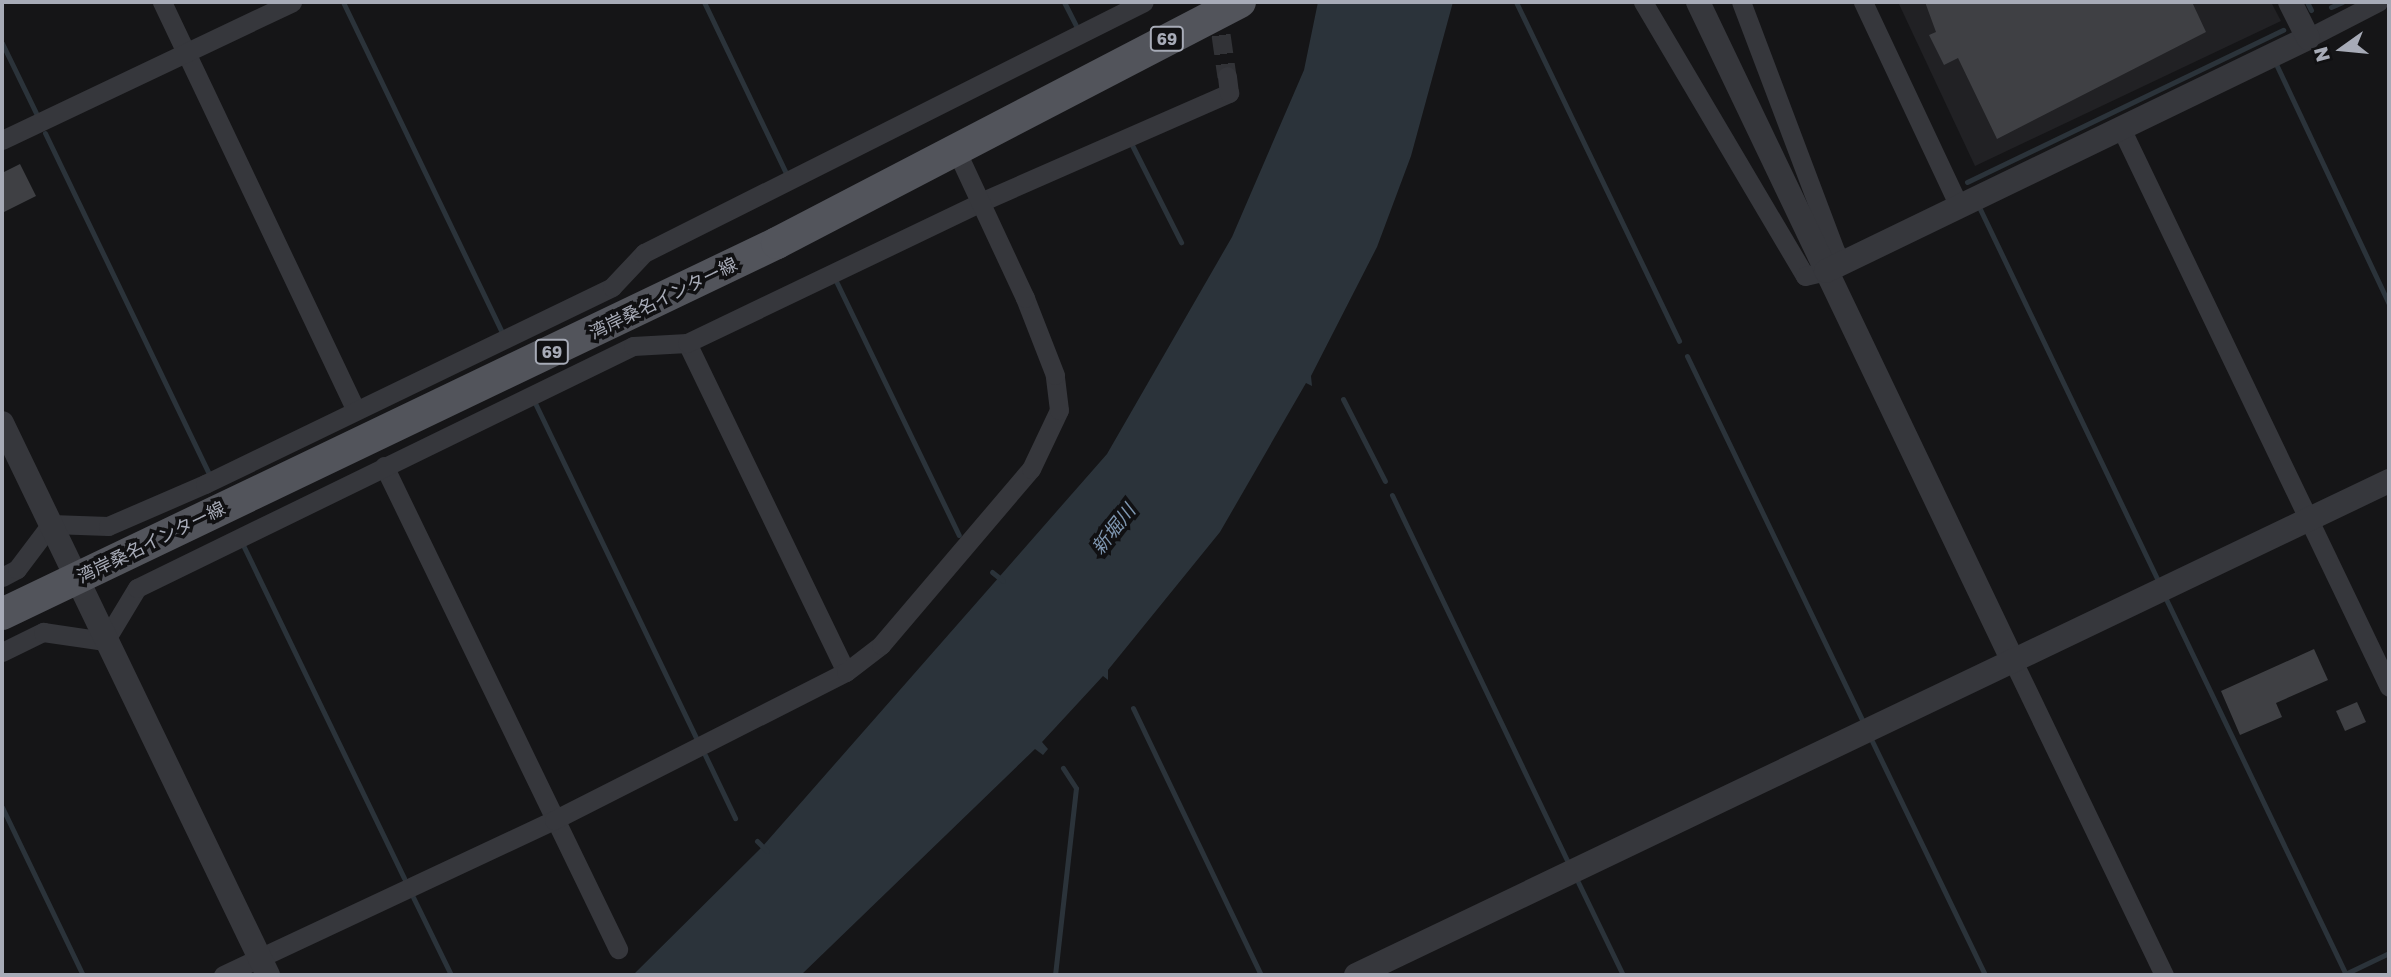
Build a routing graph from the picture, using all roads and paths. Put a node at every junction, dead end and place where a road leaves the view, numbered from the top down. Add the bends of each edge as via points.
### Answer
1 (163, 2) edge
2 (292, 2) edge
3 (1144, 2) edge
4 (1240, 2) edge
5 (1643, 2) edge
6 (1698, 2) edge
7 (1741, 2) edge
8 (1863, 2) edge
9 (2290, 2) edge
10 (2378, 2) edge
11 (2308, 38) junction
12 (187, 53) junction
13 (1227, 76) tunnel mouth
14 (2120, 126) junction
15 (2, 139) edge
16 (957, 152) junction
17 (983, 201) junction
18 (1959, 206) junction
19 (1826, 271) junction
20 (687, 343) junction
21 (356, 410) junction
22 (2, 423) edge
23 (384, 466) junction
24 (2389, 481) edge
25 (2309, 519) junction
26 (51, 524) junction
27 (2, 577) edge
28 (76, 577) junction
29 (2, 614) edge
30 (105, 641) junction
31 (2, 652) edge
32 (2012, 659) junction
33 (846, 673) junction
34 (2389, 687) edge
35 (554, 820) junction
36 (618, 949) dead end
37 (264, 967) edge
38 (223, 975) edge
39 (1356, 975) edge
40 (2164, 975) edge

1 - 12 street
2 - 12 street
3 - 21 street via 645,253 612,287
4 - 16 main road, 湾岸桑名インター線 / 69
5 - 19 street via 1805,276
6 - 19 street
7 - 19 street via 1836,253
8 - 18 street
9 - 11 street
10 - 11 street
11 - 14 street
12 - 15 street
12 - 21 street
13 - 17 street via 1229,93
14 - 18 street
14 - 25 street
16 - 17 street
16 - 28 main road, 湾岸桑名インター線 / 69
17 - 20 street
17 - 33 street via 1055,375 1059,410 1031,469 881,645
18 - 19 street
19 - 32 street
20 - 23 street via 632,346
20 - 33 street
21 - 26 street via 108,526
22 - 26 street
23 - 30 street via 137,588
23 - 35 street
24 - 25 street
25 - 32 street
25 - 34 street
26 - 27 street via 17,569
26 - 28 street
28 - 29 main road, 湾岸桑名インター線 / 69
28 - 30 street
30 - 31 street via 43,632
30 - 37 street
32 - 39 street
32 - 40 street
33 - 35 street
35 - 36 street
35 - 37 street
37 - 38 street

